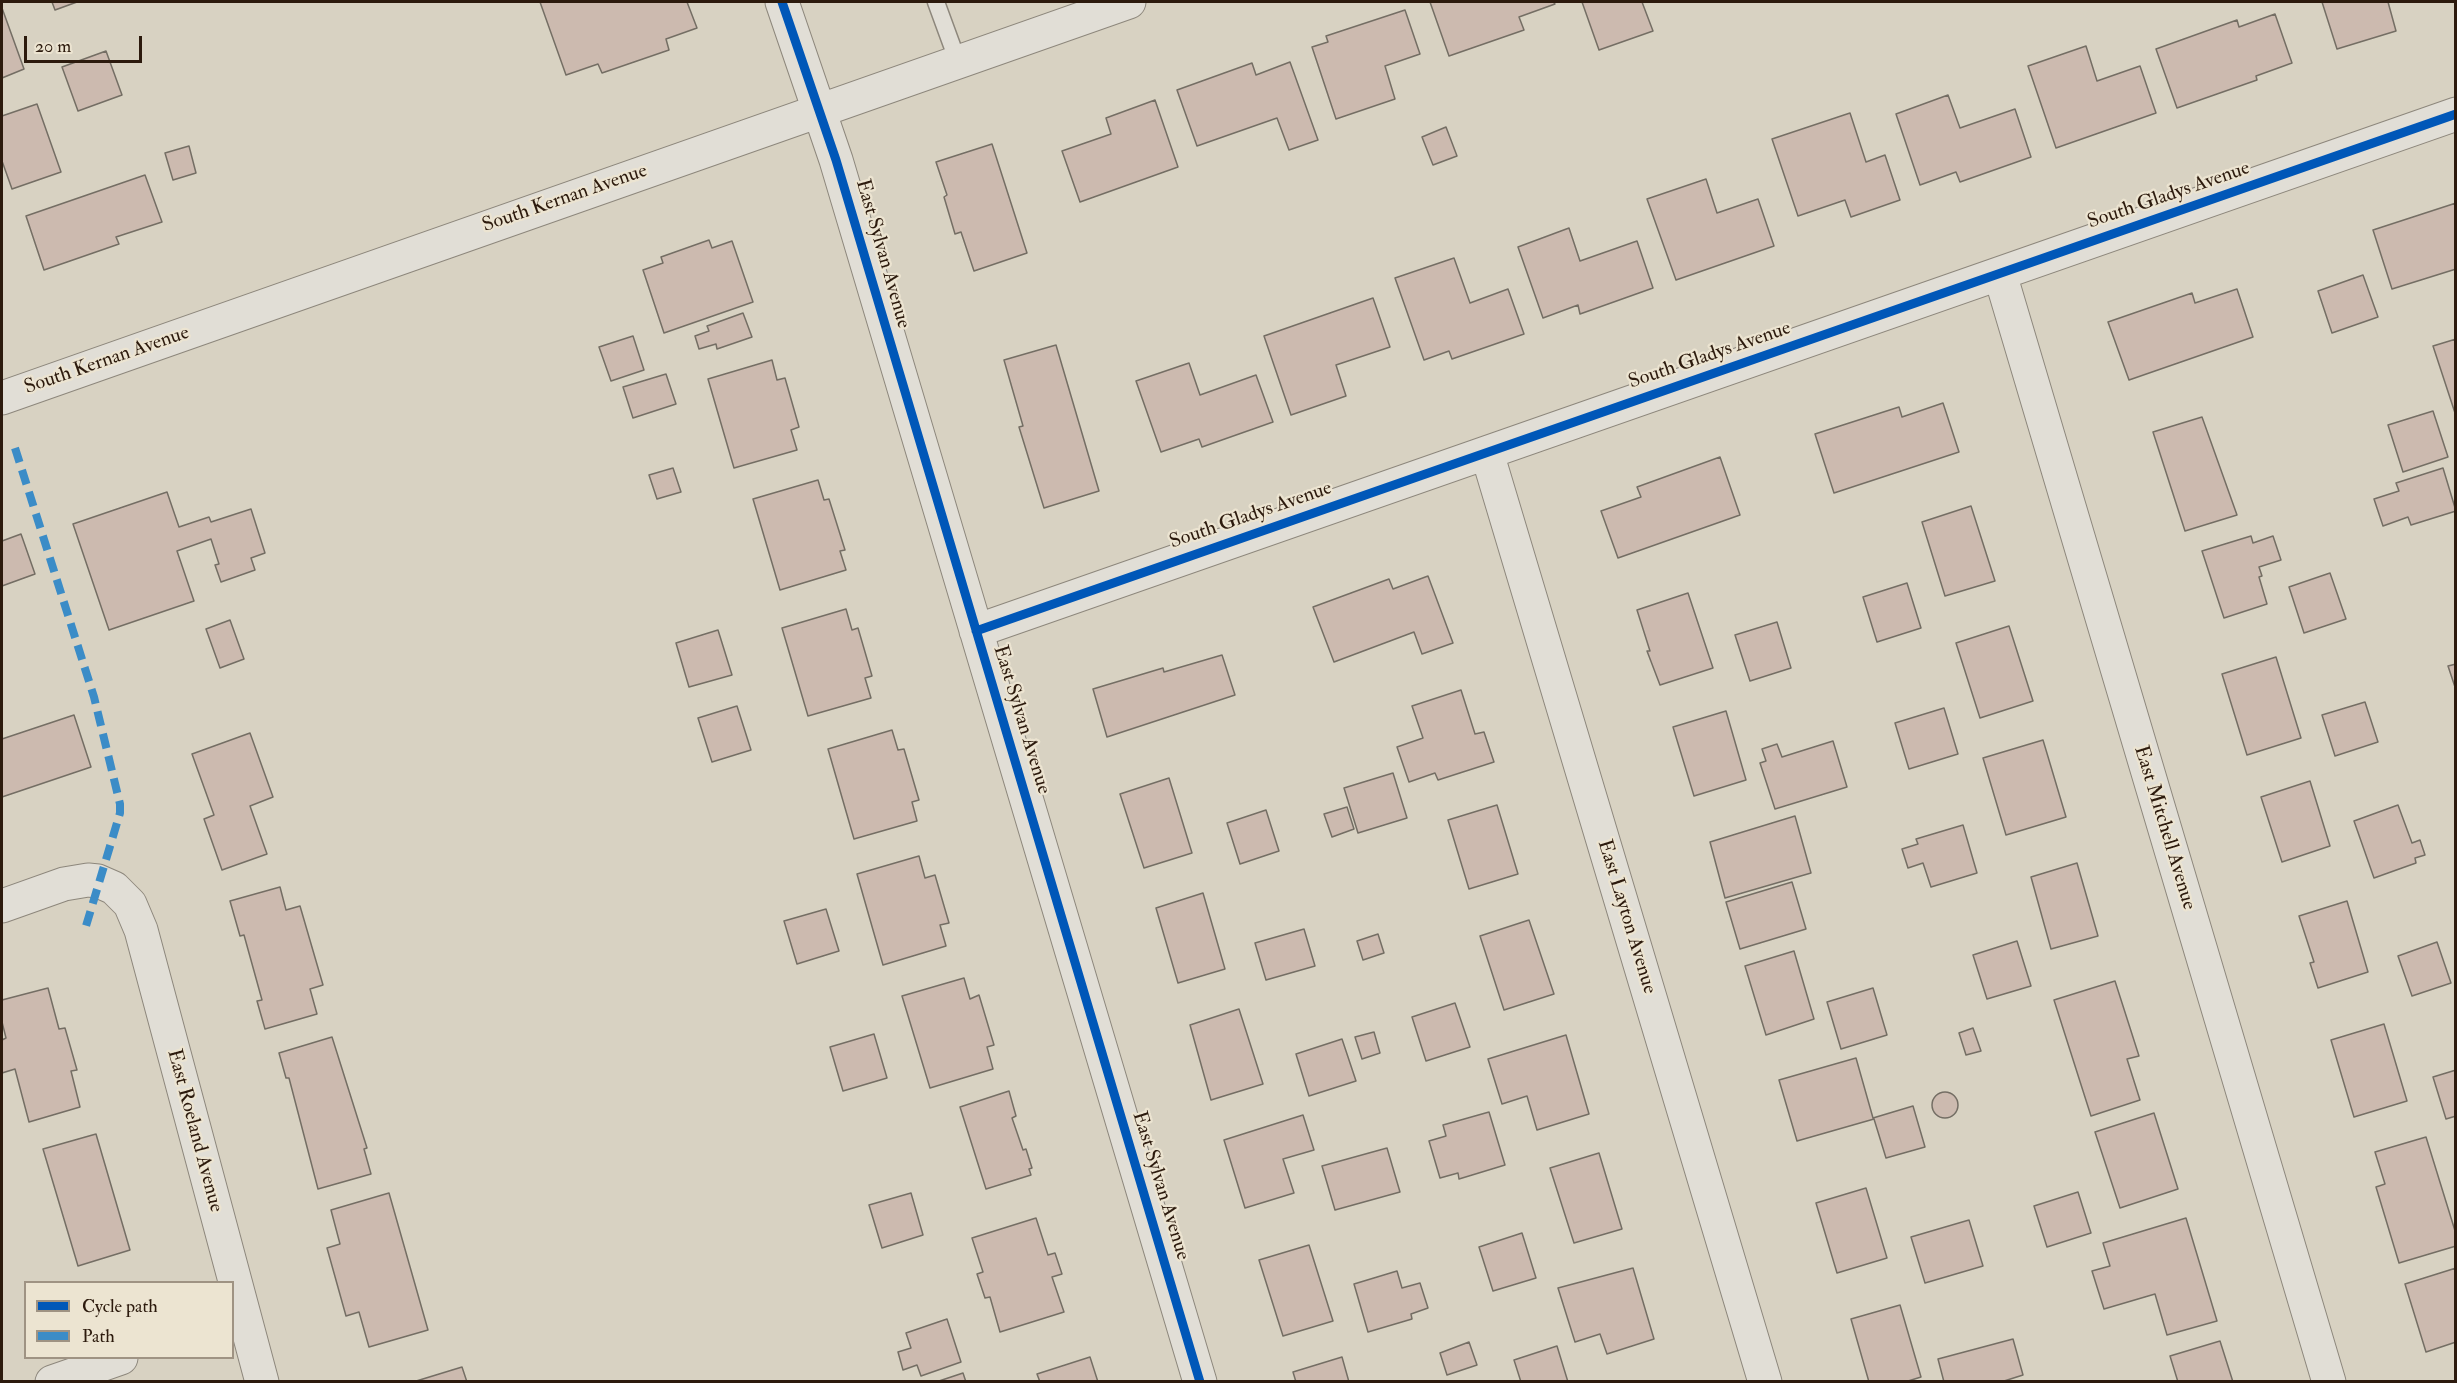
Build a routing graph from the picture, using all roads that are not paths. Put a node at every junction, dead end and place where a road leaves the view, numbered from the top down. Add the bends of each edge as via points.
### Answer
1 (782, 2) edge
2 (936, 2) edge
3 (1129, 2) edge
4 (958, 62) junction
5 (820, 108) junction
6 (2456, 114) edge
7 (2000, 274) junction
8 (2, 398) edge
9 (1487, 453) junction
10 (976, 631) junction
11 (2, 906) edge
12 (229, 1281) edge
13 (234, 1302) edge
14 (238, 1318) edge
15 (118, 1359) edge
16 (52, 1382) edge
17 (262, 1382) edge
18 (1200, 1382) edge
19 (1765, 1382) edge
20 (2329, 1382) edge

1 - 5 street, East Sylvan Avenue
2 - 4 lane
3 - 4 street, South Kernan Avenue
4 - 5 street, South Kernan Avenue
5 - 8 street, South Kernan Avenue
5 - 10 street, East Sylvan Avenue
6 - 7 street, South Gladys Avenue
7 - 9 street, South Gladys Avenue
7 - 20 street, East Mitchell Avenue
9 - 10 street, South Gladys Avenue
9 - 19 street, East Layton Avenue
10 - 18 street, East Sylvan Avenue
11 - 12 street, East Roeland Avenue via 88,880 114,888 130,904 141,930
13 - 14 street, East Roeland Avenue
14 - 17 street, East Roeland Avenue
15 - 16 street

